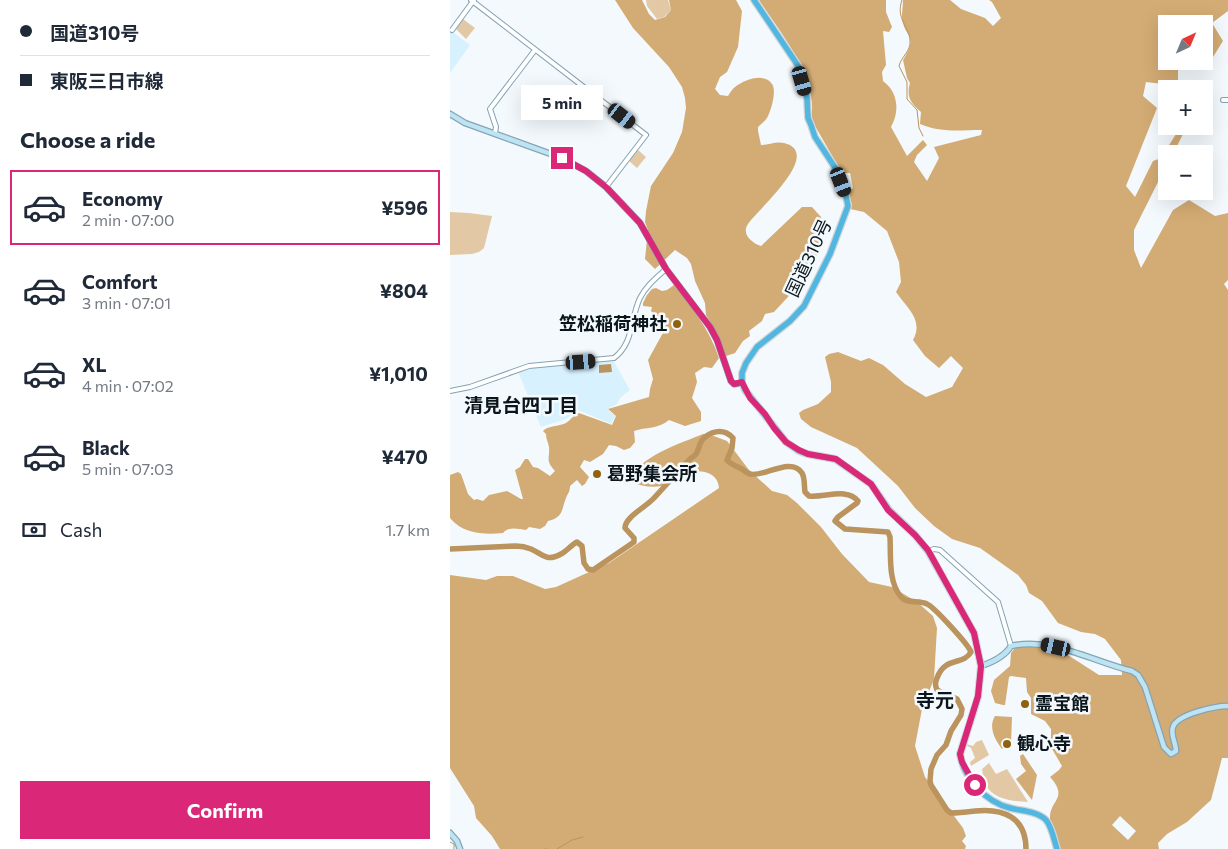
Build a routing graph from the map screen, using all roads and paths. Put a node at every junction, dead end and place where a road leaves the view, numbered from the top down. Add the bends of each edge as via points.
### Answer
1 (754, 0) edge
2 (473, 1) edge
3 (452, 30) dead end
4 (536, 50) junction
5 (450, 114) edge
6 (495, 133) junction
7 (606, 187) junction
8 (666, 269) junction
9 (742, 382) junction
10 (450, 390) edge
11 (928, 550) junction
12 (1011, 646) junction
13 (981, 666) junction
14 (1228, 706) edge
15 (450, 833) edge
16 (460, 849) edge
17 (1056, 849) edge

1 - 9 highway, 国道310号 via 801,70 808,118 815,137 836,169 848,206 830,254 804,306 751,353 742,372
2 - 3 street
2 - 4 street
4 - 6 street via 490,109
4 - 7 street via 646,135
5 - 6 main road
6 - 7 main road via 562,158
7 - 8 main road via 640,223
8 - 9 main road via 710,327 731,381 734,384
8 - 10 street via 641,297 627,344 614,358 529,366 470,387
9 - 11 highway via 750,398 786,442 799,450 836,459 871,484 888,510
11 - 12 street via 940,550 996,599
11 - 13 highway via 974,633
12 - 13 main road via 1003,655
12 - 14 main road via 1028,642 1048,645 1138,675 1145,687 1164,747 1171,754 1176,751 1172,732 1178,720 1208,708
13 - 17 highway via 977,701 960,754 962,762 978,789 996,804 1045,819
15 - 16 main road

